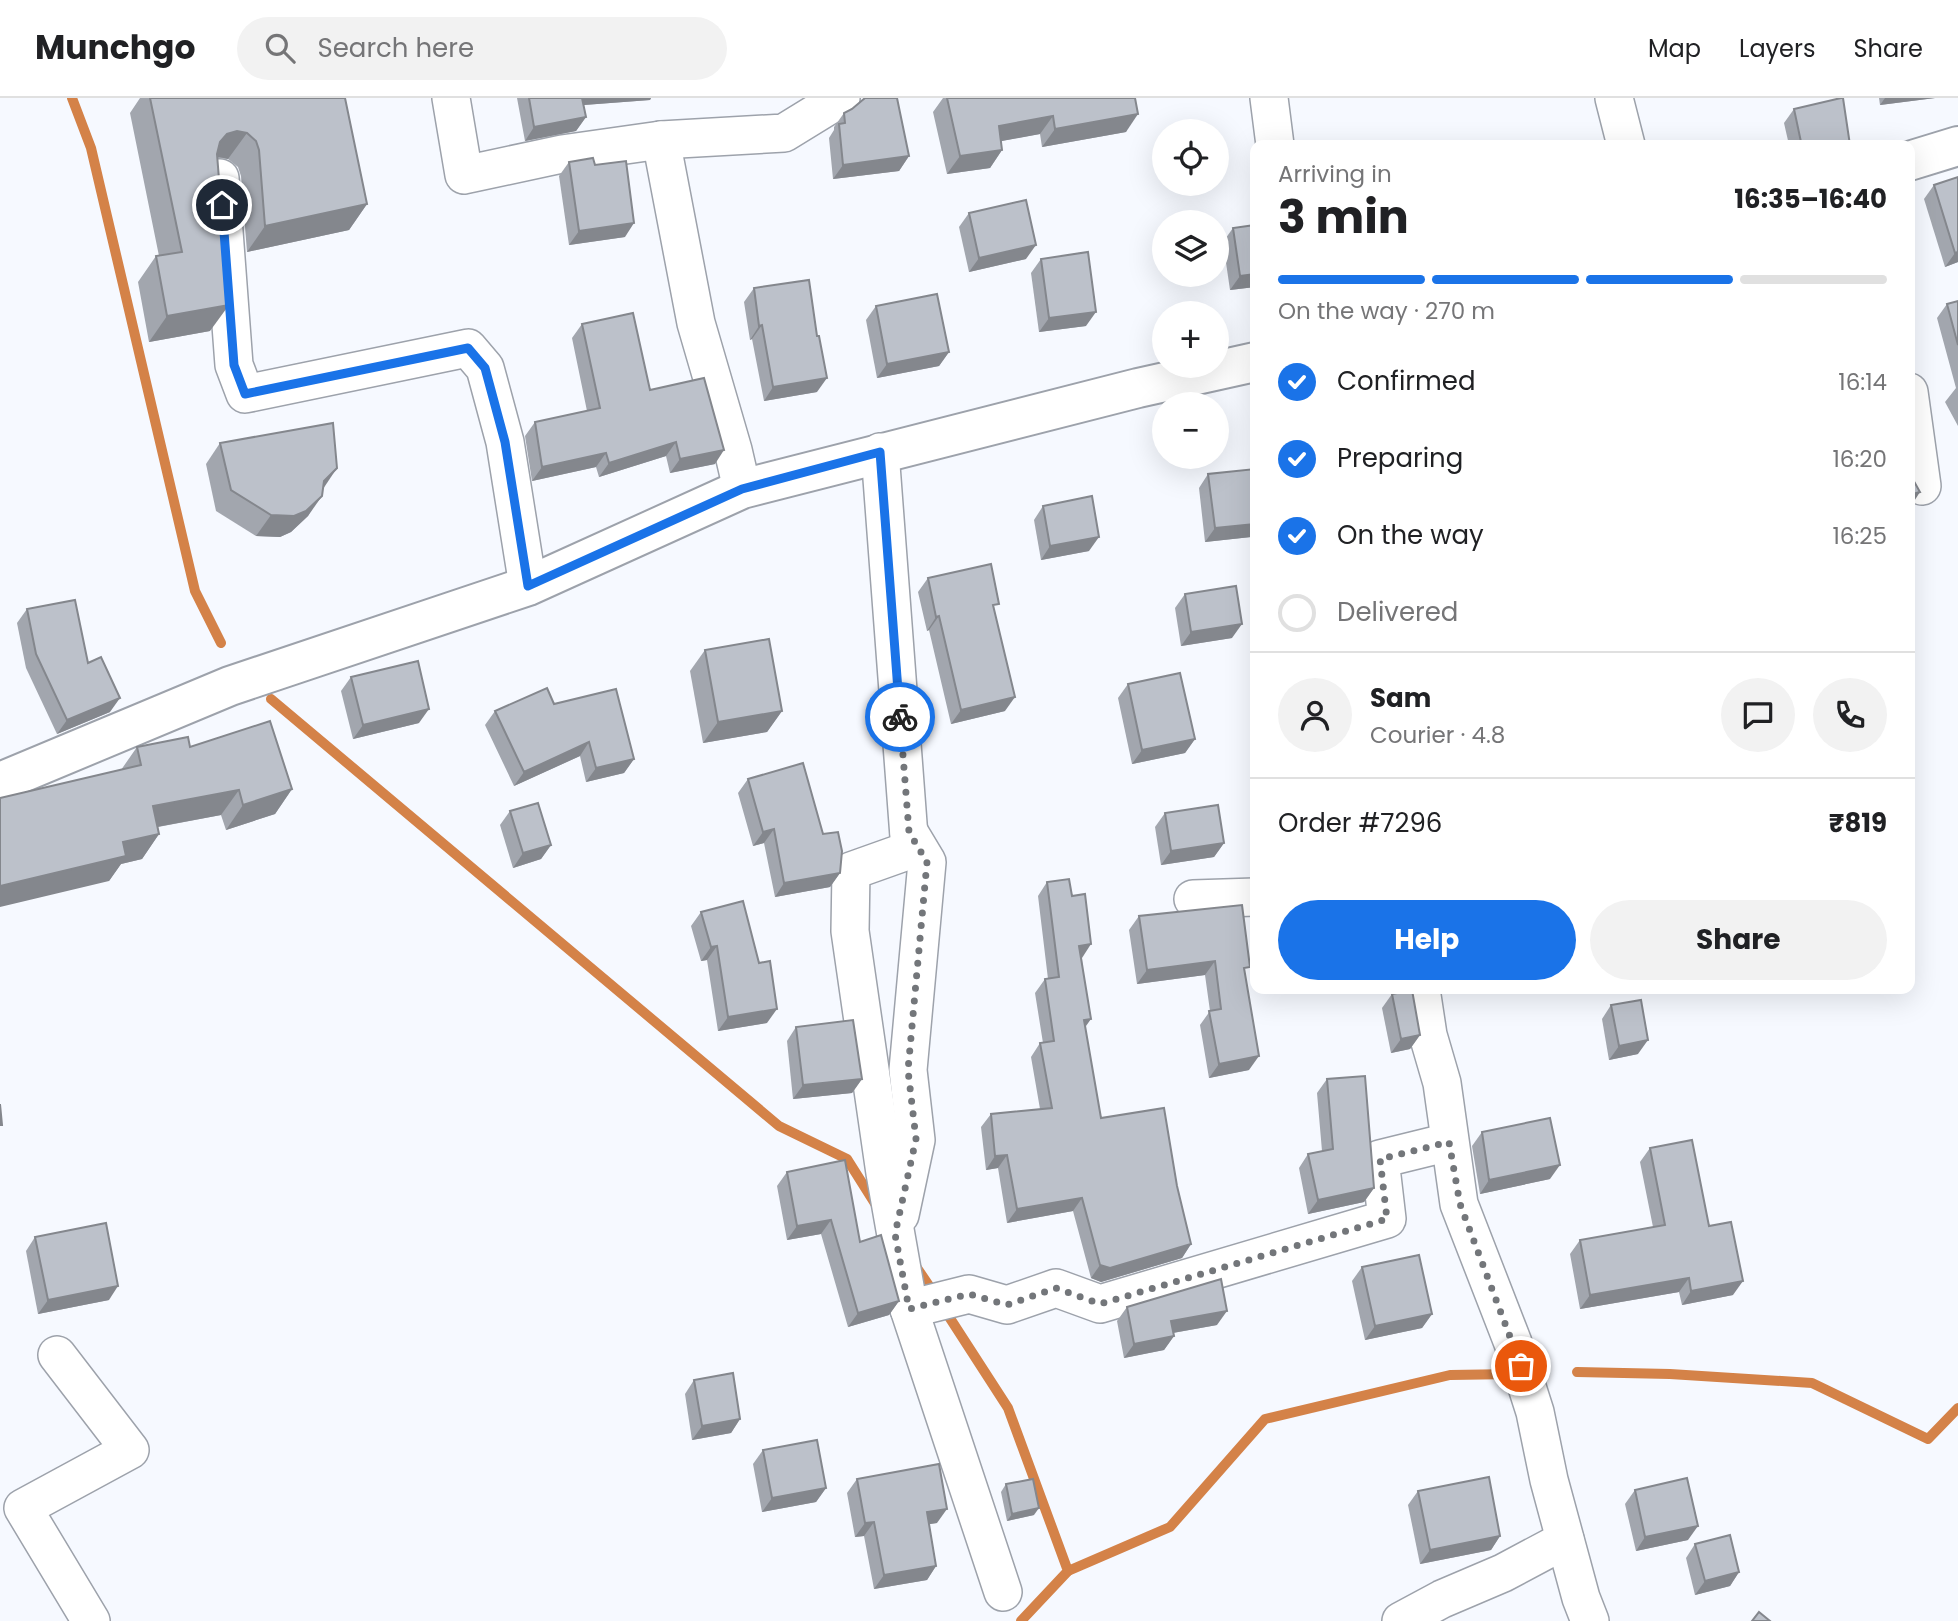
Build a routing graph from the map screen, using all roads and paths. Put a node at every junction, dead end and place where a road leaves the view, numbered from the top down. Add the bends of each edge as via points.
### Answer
1 (451, 98) edge
2 (841, 98) edge
3 (1269, 98) edge
4 (1614, 98) edge
5 (661, 140) junction
6 (1274, 140) edge
7 (1625, 140) edge
8 (1958, 146) edge
9 (1915, 159) edge
10 (220, 178) edge
11 (1250, 363) edge
12 (1915, 435) edge
13 (880, 452) junction
14 (1922, 486) dead end
15 (742, 489) junction
16 (528, 586) junction
17 (0, 782) edge
18 (909, 832) junction
19 (1250, 897) edge
20 (1193, 899) dead end
21 (1422, 994) edge
22 (1449, 1142) junction
23 (895, 1234) junction
24 (909, 1309) junction
25 (57, 1355) dead end
26 (1565, 1540) junction
27 (1003, 1592) dead end
28 (91, 1621) edge
29 (1401, 1621) edge
30 (1590, 1621) edge

1 - 5 street via 464,175 562,154
2 - 5 street via 784,133
3 - 6 street
4 - 7 street
5 - 15 street via 696,323
8 - 9 street
10 - 16 street via 234,365 245,394 468,348 485,368 505,442
11 - 13 street
12 - 14 street
13 - 15 street
13 - 18 street
15 - 16 street
16 - 17 street via 230,686
18 - 23 street via 927,862 908,1070 916,1139
18 - 23 street via 909,850 851,871 849,931
19 - 20 street
21 - 22 street via 1442,1083
22 - 24 street via 1380,1159 1387,1219 1100,1304 1056,1288 1007,1305 969,1294
22 - 26 street via 1460,1204 1528,1389
23 - 24 street
24 - 27 street
25 - 28 street via 130,1450 23,1508
26 - 29 street
26 - 30 street

